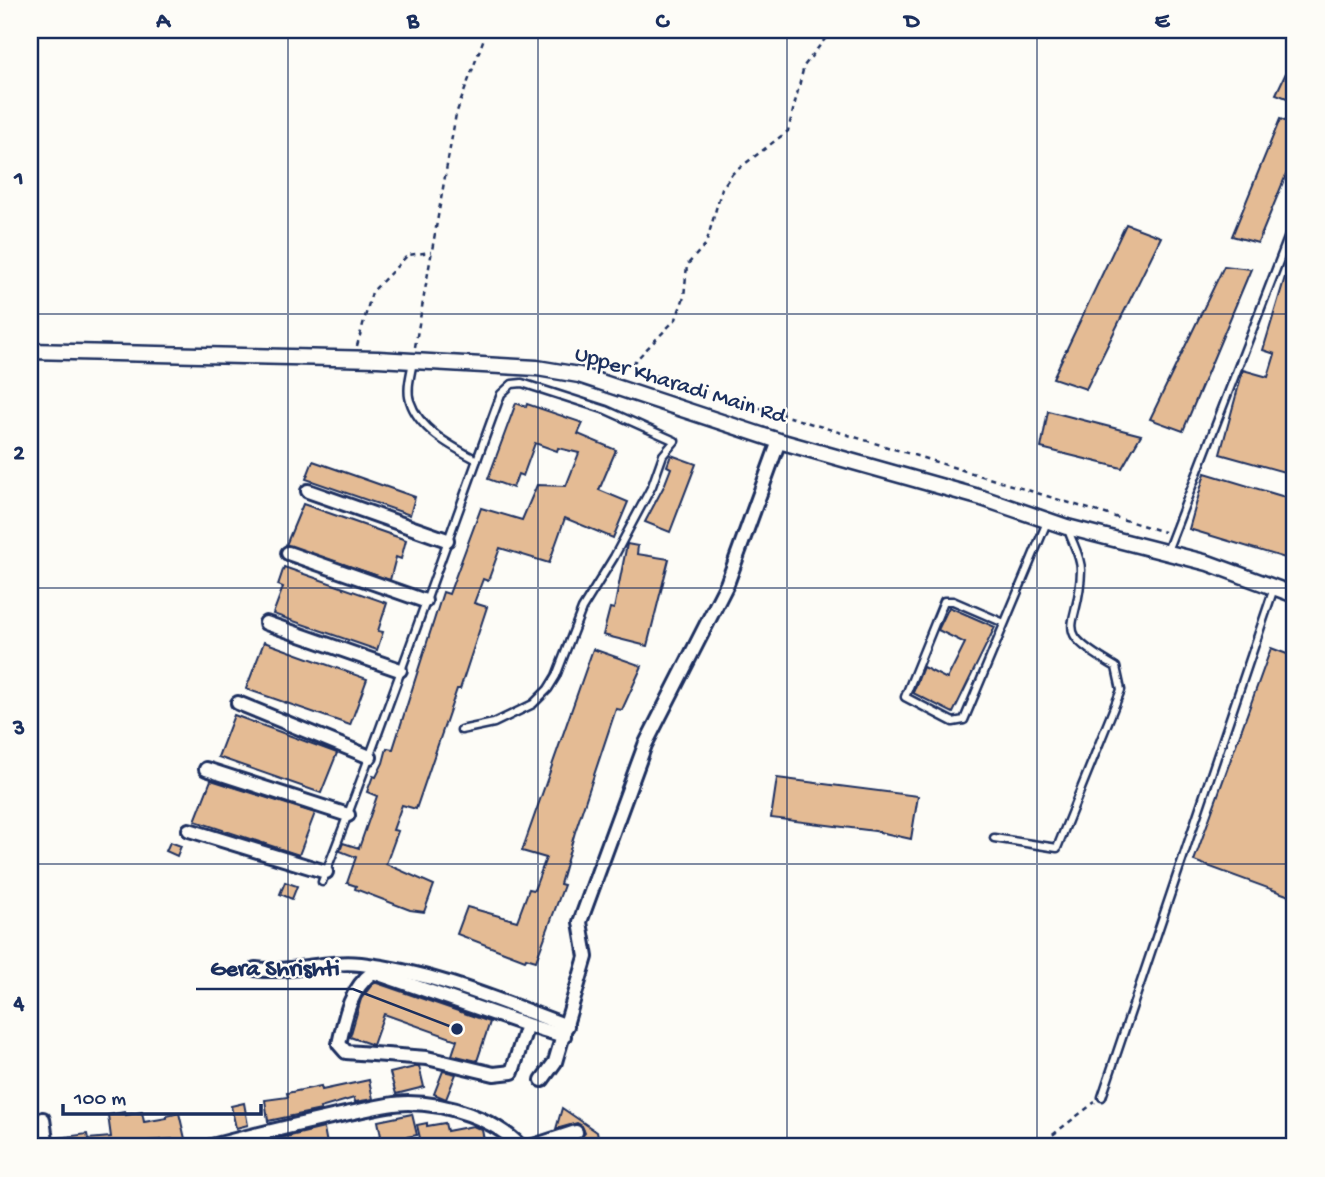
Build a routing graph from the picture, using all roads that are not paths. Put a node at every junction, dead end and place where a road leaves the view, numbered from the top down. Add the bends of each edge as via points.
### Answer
1 (1295, 220) edge
2 (30, 351) edge
3 (413, 361) junction
4 (779, 441) junction
5 (477, 460) junction
6 (308, 491) dead end
7 (1047, 520) junction
8 (1068, 527) junction
9 (447, 540) junction
10 (1167, 552) junction
11 (288, 553) dead end
12 (1275, 588) junction
13 (1295, 595) edge
14 (425, 601) junction
15 (266, 623) dead end
16 (1004, 623) junction
17 (400, 670) junction
18 (238, 703) dead end
19 (460, 730) dead end
20 (370, 757) junction
21 (206, 769) dead end
22 (348, 815) junction
23 (189, 830) dead end
24 (994, 838) dead end
25 (325, 877) joint
26 (255, 969) dead end
27 (527, 1025) junction
28 (565, 1031) junction
29 (542, 1080) dead end
30 (1102, 1097) road end
31 (43, 1119) dead end
32 (576, 1132) dead end
33 (47, 1147) edge
34 (208, 1147) edge
35 (521, 1147) edge
36 (530, 1147) edge

1 - 10 lane
2 - 3 street, Upper Kharadi Main Rd
3 - 4 street, Upper Kharadi Main Rd via 579,375
3 - 5 lane via 410,401 419,417 446,442
4 - 7 street, Upper Kharadi Main Rd
4 - 28 street via 727,584 645,746 580,922 586,957
5 - 9 lane
5 - 19 lane via 501,394 512,384 522,383 606,410 674,441 582,609 548,689 533,704 494,723
6 - 9 street
7 - 8 street, Upper Kharadi Main Rd
7 - 16 lane
8 - 10 street, Upper Kharadi Main Rd
8 - 24 lane via 1081,573 1074,638 1116,667 1121,690 1057,848
9 - 14 lane
10 - 12 street, Upper Kharadi Main Rd
11 - 14 street
12 - 13 street, Upper Kharadi Main Rd
12 - 30 lane
14 - 17 lane
15 - 17 street
16 - 16 lane via 964,720 953,722 905,697 944,601
17 - 20 lane
18 - 20 street
20 - 22 lane
21 - 22 street
22 - 25 lane
23 - 25 street
26 - 28 street via 278,972 322,964 360,964 436,977
27 - 27 street via 512,1072 494,1074 426,1058 346,1052 339,1044 359,982 373,972
27 - 28 street
28 - 29 street via 555,1062
31 - 33 street
32 - 36 street
34 - 35 street via 408,1103 442,1107 486,1122

